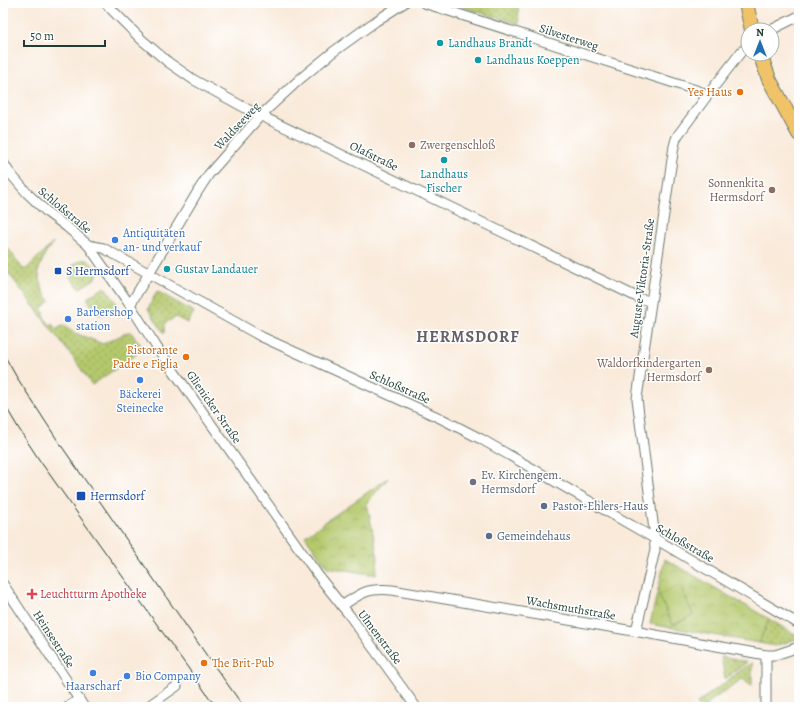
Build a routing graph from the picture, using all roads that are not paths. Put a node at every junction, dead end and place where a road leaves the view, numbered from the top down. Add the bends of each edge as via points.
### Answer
1 (106, 3) edge
2 (404, 3) edge
3 (424, 3) edge
4 (746, 3) edge
5 (799, 16) edge
6 (750, 22) edge
7 (780, 26) edge
8 (740, 53) edge
9 (763, 62) edge
10 (707, 96) junction
11 (261, 115) junction
12 (799, 134) edge
13 (3, 162) edge
14 (88, 246) junction
15 (149, 273) junction
16 (650, 301) junction
17 (130, 305) junction
18 (654, 538) junction
19 (323, 582) joint
20 (3, 584) edge
21 (342, 606) junction
22 (799, 624) edge
23 (636, 631) junction
24 (799, 647) edge
25 (766, 655) junction
26 (177, 686) dead end
27 (81, 703) edge
28 (68, 707) edge
29 (147, 707) edge
30 (416, 707) edge
31 (766, 707) edge

1 - 11 street, Olafstraße via 168,62 194,80
2 - 11 street, Waldseeweg via 333,52
3 - 10 street, Silvesterweg via 691,88
4 - 6 main road
5 - 7 street
8 - 10 street, Auguste-Viktoria-Straße
9 - 12 main road via 769,79
10 - 16 street, Auguste-Viktoria-Straße via 676,139
11 - 15 street, Waldseeweg via 209,174
11 - 16 street, Olafstraße
13 - 14 street, Schloßstraße via 27,194
14 - 15 street, Schloßstraße via 102,248
14 - 17 street, Glienicker Straße
15 - 17 street, Waldseeweg
15 - 18 street, Schloßstraße via 262,338 481,438
16 - 18 street, Auguste-Viktoria-Straße via 637,395
17 - 19 street, Glienicker Straße via 156,346
18 - 22 street, Schloßstraße
18 - 23 street, Auguste-Viktoria-Straße via 655,550
19 - 21 street, Ulmenstraße
20 - 27 street, Heinsestraße
21 - 23 street, Wachsmuthstraße via 359,594 376,589 392,590
21 - 30 street, Ulmenstraße
23 - 25 street, Wachsmuthstraße
24 - 25 street, Wachsmuthstraße via 775,655
25 - 31 street
26 - 29 street
27 - 28 street

